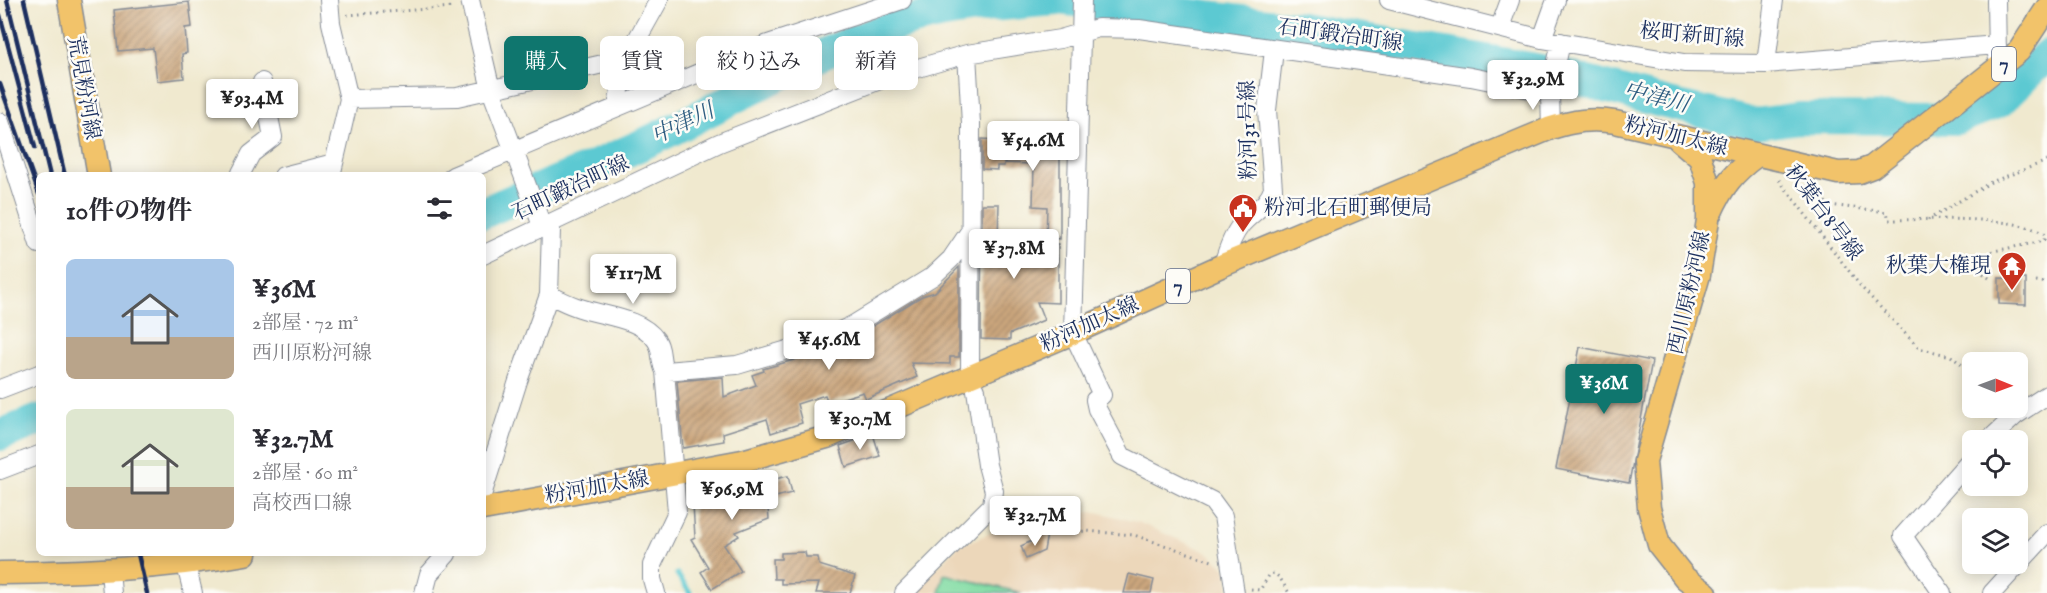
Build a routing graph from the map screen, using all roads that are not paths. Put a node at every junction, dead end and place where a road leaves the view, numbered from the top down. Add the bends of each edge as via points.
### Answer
1 (69, 0) edge
2 (659, 0) edge
3 (902, 0) edge
4 (1082, 0) edge
5 (1389, 0) edge
6 (1510, 0) edge
7 (1556, 0) edge
8 (1774, 0) edge
9 (1996, 0) edge
10 (470, 3) edge
11 (330, 8) edge
12 (2047, 8) edge
13 (1082, 27) junction
14 (1500, 27) junction
15 (638, 36) edge
16 (1542, 39) junction
17 (1997, 45) junction
18 (1559, 48) junction
19 (1274, 50) junction
20 (967, 54) junction
21 (1766, 64) junction
22 (600, 65) edge
23 (1998, 69) junction
24 (262, 82) dead end
25 (491, 90) junction
26 (620, 90) edge
27 (1550, 93) junction
28 (349, 99) junction
29 (617, 107) junction
30 (0, 122) edge
31 (1551, 128) junction
32 (1676, 137) junction
33 (516, 154) junction
34 (1765, 158) junction
35 (332, 169) edge
36 (98, 172) edge
37 (240, 172) edge
38 (311, 172) edge
39 (464, 172) edge
40 (1708, 220) junction
41 (544, 225) junction
42 (970, 231) junction
43 (36, 235) edge
44 (486, 254) edge
45 (1223, 265) junction
46 (549, 295) junction
47 (1074, 333) junction
48 (665, 371) junction
49 (36, 375) edge
50 (973, 384) junction
51 (0, 389) edge
52 (2047, 394) edge
53 (2000, 430) edge
54 (36, 456) edge
55 (1962, 469) edge
56 (0, 470) edge
57 (674, 474) junction
58 (486, 482) edge
59 (486, 508) edge
60 (2047, 533) edge
61 (221, 556) edge
62 (445, 556) edge
63 (184, 559) edge
64 (0, 573) edge
65 (111, 582) edge
66 (1234, 584) edge
67 (193, 593) edge
68 (424, 593) edge
69 (656, 593) edge
70 (904, 593) edge
71 (1706, 593) edge
72 (1942, 593) edge
73 (1992, 593) edge

1 - 36 main road, 荒見粉河線
2 - 15 street
3 - 29 street via 768,44
4 - 13 street
5 - 14 street, 桜町新町線
6 - 14 street
7 - 16 street
8 - 21 street
9 - 17 street
10 - 25 street
11 - 28 street
12 - 23 main road, 粉河加太線 / 7 via 2019,51
13 - 19 street, 石町鍛冶町線 via 1139,29
13 - 20 street, 石町鍛冶町線 via 1060,39
13 - 47 street
14 - 16 street, 桜町新町線
16 - 18 street, 桜町新町線
17 - 21 street, 桜町新町線
17 - 23 street
18 - 21 street, 桜町新町線 via 1684,63
18 - 27 street
19 - 27 street, 石町鍛冶町線 via 1471,77
19 - 45 street, 粉河31号線 via 1268,110 1273,189 1270,199 1240,226
20 - 41 street, 石町鍛冶町線 via 890,76 719,143
20 - 42 street
22 - 25 street
23 - 34 main road, 粉河加太線 / 7 via 1872,167 1859,172 1838,173
24 - 37 street via 273,137 251,154
25 - 28 street via 457,97
25 - 33 street
26 - 29 street
27 - 31 street
28 - 35 street
29 - 33 street
30 - 43 street
31 - 32 main road, 粉河加太線 / 7 via 1595,119
31 - 45 main road, 粉河加太線 / 7
32 - 34 main road, 粉河加太線 / 7
32 - 40 main road, 西川原粉河線 via 1700,158 1708,183
33 - 39 street
33 - 41 street
34 - 40 main road, 西川原粉河線 via 1736,171 1720,190
35 - 38 street
40 - 71 main road, 西川原粉河線 via 1699,275 1645,461 1649,508 1659,545 1685,578
41 - 44 street, 石町鍛冶町線
41 - 46 street via 551,229
42 - 48 street via 951,259 933,276 821,340 738,365
42 - 50 street
45 - 47 main road, 粉河加太線 / 7
46 - 48 street via 648,332 658,342
46 - 58 street
47 - 50 main road, 粉河加太線 / 7
47 - 66 street via 1102,395 1095,400 1097,409 1122,456 1212,501 1222,516
48 - 57 street
49 - 51 street
50 - 57 main road, 粉河加太線 / 7 via 827,438
50 - 70 street via 994,488 992,505
52 - 53 street
54 - 56 street
55 - 72 street via 1903,536
57 - 59 main road, 粉河加太線 / 7
57 - 69 street via 677,512 652,565
60 - 73 street
61 - 63 main road
62 - 68 street via 429,574
63 - 65 main road
63 - 67 street
64 - 65 main road

